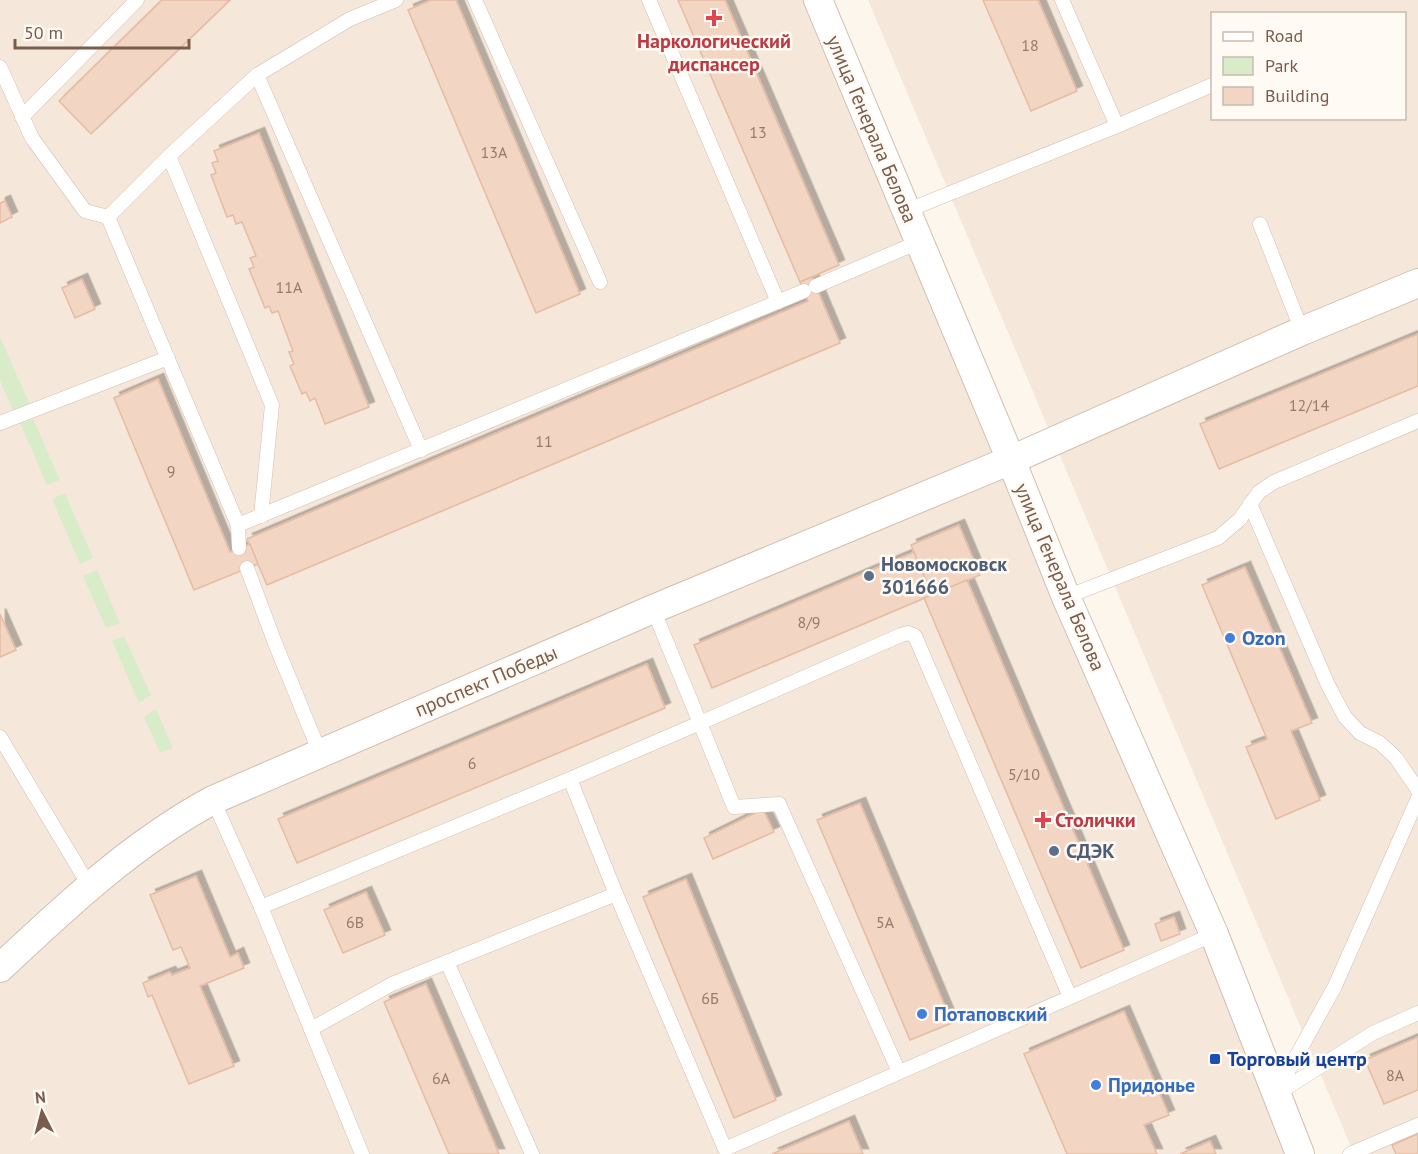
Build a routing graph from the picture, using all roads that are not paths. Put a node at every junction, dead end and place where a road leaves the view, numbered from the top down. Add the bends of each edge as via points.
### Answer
1 (137, 0) edge
2 (396, 0) edge
3 (476, 0) edge
4 (649, 0) edge
5 (818, 0) edge
6 (1062, 0) edge
7 (0, 67) edge
8 (257, 75) junction
9 (1211, 86) edge
10 (22, 117) junction
11 (1117, 126) junction
12 (169, 156) junction
13 (906, 211) junction
14 (108, 217) junction
15 (1260, 224) dead end
16 (919, 242) junction
17 (600, 282) dead end
18 (1418, 284) edge
19 (778, 302) junction
20 (1302, 331) junction
21 (168, 358) junction
22 (1418, 421) edge
23 (0, 423) edge
24 (421, 450) junction
25 (1011, 460) junction
26 (1250, 504) junction
27 (261, 516) junction
28 (238, 525) junction
29 (239, 548) dead end
30 (247, 568) dead end
31 (1066, 597) junction
32 (653, 609) junction
33 (700, 723) junction
34 (0, 737) edge
35 (320, 753) junction
36 (570, 779) junction
37 (1418, 790) edge
38 (1418, 798) edge
39 (213, 800) junction
40 (90, 887) junction
41 (616, 894) junction
42 (261, 907) junction
43 (1214, 934) junction
44 (447, 962) junction
45 (0, 968) edge
46 (1070, 997) junction
47 (1418, 1013) edge
48 (311, 1029) junction
49 (899, 1072) junction
50 (1275, 1095) junction
51 (1418, 1125) edge
52 (720, 1152) edge
53 (362, 1154) edge
54 (532, 1154) edge
55 (1300, 1154) edge
56 (1350, 1154) edge

1 - 10 lane
2 - 8 lane via 350,19
3 - 17 lane
4 - 19 lane
5 - 13 street, улица Генерала Белова
6 - 11 lane
7 - 10 lane
8 - 12 lane
8 - 24 lane
9 - 11 lane
10 - 14 lane via 32,138 85,211
11 - 13 lane
12 - 14 lane
12 - 27 lane via 272,405
13 - 16 street, улица Генерала Белова
14 - 21 lane
15 - 20 lane
16 - 19 lane
16 - 25 street, улица Генерала Белова
18 - 20 street, проспект Победы
19 - 24 lane
20 - 25 street, проспект Победы
21 - 23 lane
21 - 28 lane
22 - 26 lane via 1274,482
24 - 27 lane
25 - 31 street, улица Генерала Белова
25 - 32 street, проспект Победы
26 - 31 lane via 1218,538
26 - 37 lane via 1345,717 1360,733 1380,743 1396,758
27 - 28 lane
28 - 29 lane
30 - 35 lane
31 - 43 street, улица Генерала Белова
32 - 33 lane
32 - 35 street, проспект Победы
33 - 36 lane
33 - 46 lane via 901,635 915,636
33 - 49 lane via 734,807 780,804
34 - 40 lane
35 - 39 street, проспект Победы
36 - 41 lane
36 - 42 lane
38 - 50 lane via 1335,986
39 - 40 street, проспект Победы via 182,816
39 - 42 lane
40 - 45 street, проспект Победы
41 - 44 lane
41 - 52 lane
42 - 48 lane
43 - 46 lane
43 - 50 street, улица Генерала Белова
44 - 48 lane via 392,984
44 - 54 lane
46 - 49 lane
47 - 50 lane via 1373,1033
48 - 53 lane
49 - 52 lane
50 - 55 street, улица Генерала Белова
51 - 56 lane

